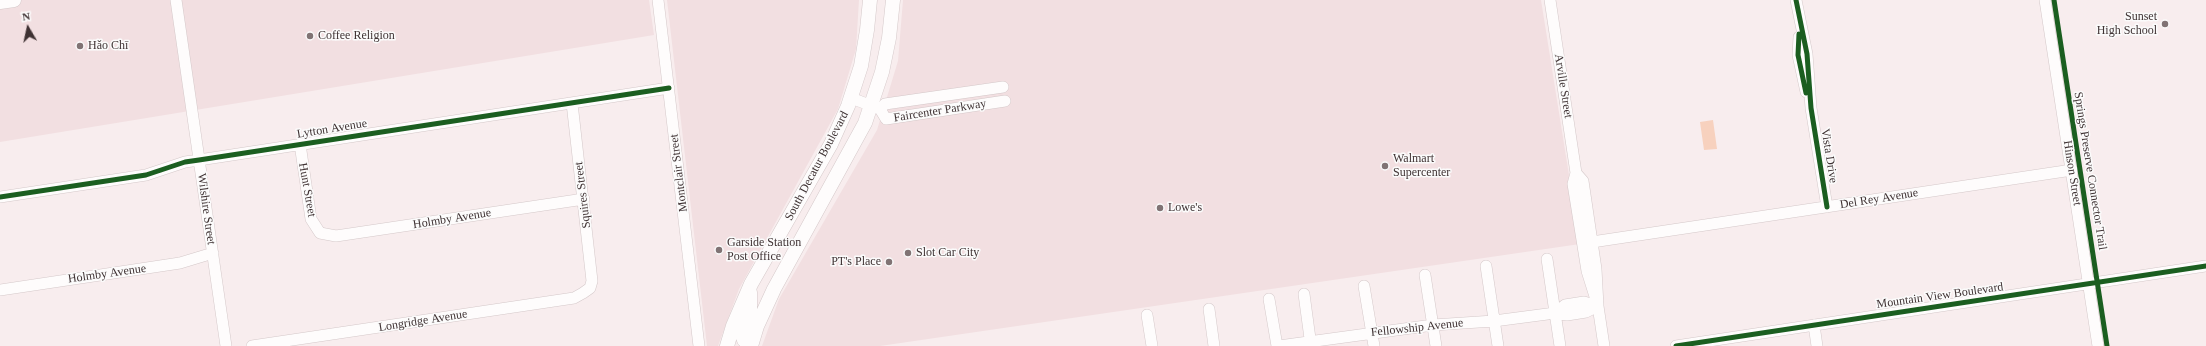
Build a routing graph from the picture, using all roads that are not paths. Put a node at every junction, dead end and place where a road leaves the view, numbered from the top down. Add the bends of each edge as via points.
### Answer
1 (14, 0) edge
2 (176, 0) edge
3 (658, 0) edge
4 (870, 0) edge
5 (892, 0) edge
6 (1550, 0) edge
7 (1796, 0) edge
8 (2045, 0) edge
9 (0, 2) edge
10 (1002, 87) dead end
11 (669, 88) junction
12 (851, 98) junction
13 (1005, 101) dead end
14 (572, 102) junction
15 (876, 107) junction
16 (300, 144) junction
17 (199, 160) junction
18 (2072, 170) junction
19 (1576, 173) junction
20 (0, 197) edge
21 (1585, 198) junction
22 (584, 199) junction
23 (1827, 207) junction
24 (1577, 208) junction
25 (320, 233) joint
26 (1592, 242) junction
27 (1584, 252) junction
28 (212, 253) junction
29 (1546, 259) dead end
30 (1486, 266) dead end
31 (2206, 266) edge
32 (1425, 275) dead end
33 (2088, 284) junction
34 (751, 286) junction
35 (1364, 286) dead end
36 (590, 288) joint
37 (0, 290) edge
38 (1304, 294) dead end
39 (1269, 299) dead end
40 (1598, 306) junction
41 (1210, 309) dead end
42 (1555, 313) junction
43 (1147, 315) dead end
44 (1494, 321) junction
45 (1433, 325) junction
46 (1814, 325) junction
47 (1372, 333) junction
48 (1311, 344) edge
49 (226, 346) edge
50 (252, 346) edge
51 (699, 346) edge
52 (727, 346) edge
53 (751, 346) edge
54 (1152, 346) edge
55 (1214, 346) edge
56 (1278, 346) edge
57 (1374, 346) edge
58 (1436, 346) edge
59 (1498, 346) edge
60 (1560, 346) edge
61 (1604, 346) edge
62 (1676, 346) edge
63 (1817, 346) edge
64 (2098, 346) edge

1 - 9 main road
2 - 17 street, Wilshire Street
3 - 11 street, Montclair Street
4 - 12 main road, South Decatur Boulevard via 864,51
5 - 15 main road, South Decatur Boulevard
6 - 19 street, Arville Street
7 - 23 street, Vista Drive via 1810,74 1811,108
8 - 18 street, Hinson Street
10 - 15 street, Faircenter Parkway
11 - 14 street, Lytton Avenue
11 - 51 street, Montclair Street
12 - 15 street, Faircenter Parkway
12 - 34 main road, South Decatur Boulevard via 836,134
13 - 15 street, Faircenter Parkway via 886,119
14 - 16 street, Lytton Avenue
14 - 22 street, Squires Street
15 - 53 main road, South Decatur Boulevard via 771,296
16 - 17 street, Lytton Avenue
16 - 25 street, Hunt Street via 311,219
17 - 20 street, Lytton Avenue via 185,162 146,176
17 - 28 street, Wilshire Street
18 - 23 street, Del Rey Avenue
18 - 33 street, Hinson Street
19 - 21 street, Arville Street via 1583,181
19 - 24 street, Arville Street via 1573,184
21 - 24 street
21 - 26 street, Arville Street
22 - 25 street, Holmby Avenue via 336,236
22 - 36 street, Squires Street via 592,281
23 - 26 street, Del Rey Avenue
24 - 27 street, Arville Street
26 - 27 street
26 - 40 street, Arville Street
27 - 40 street, Arville Street
28 - 37 street, Holmby Avenue via 180,264
28 - 49 street, Wilshire Street
29 - 42 street
30 - 44 street
31 - 33 street, Mountain View Boulevard
32 - 45 street
33 - 46 street, Mountain View Boulevard
33 - 64 street, Hinson Street
34 - 52 main road, South Decatur Boulevard
34 - 53 main road via 750,312 742,334
35 - 47 street
36 - 50 street, Longridge Avenue via 574,298
38 - 48 street
39 - 56 street
40 - 42 street, Fellowship Avenue via 1584,302 1565,305
40 - 61 street, Arville Street
41 - 55 street
42 - 44 street, Fellowship Avenue
42 - 60 street
43 - 54 street
44 - 45 street, Fellowship Avenue
44 - 59 street
45 - 47 street, Fellowship Avenue
45 - 58 street
46 - 62 street, Mountain View Boulevard
46 - 63 street
47 - 48 street, Fellowship Avenue
47 - 57 street
48 - 56 street, Fellowship Avenue

